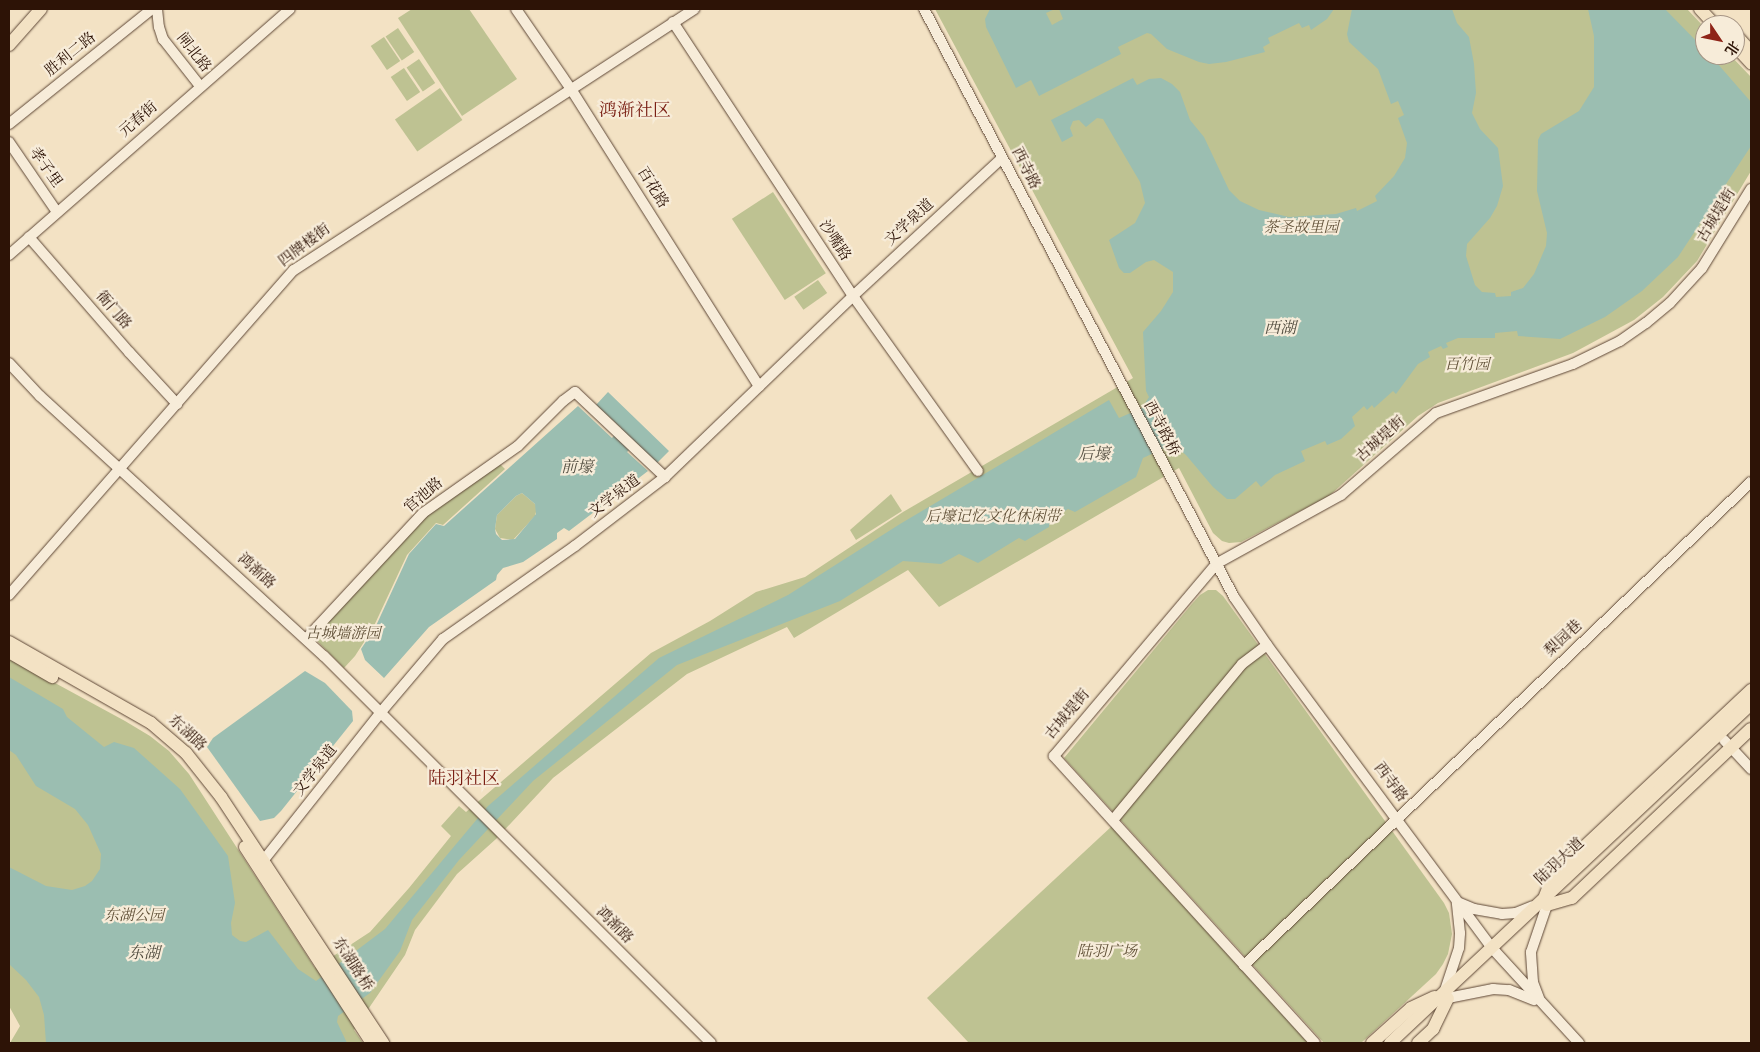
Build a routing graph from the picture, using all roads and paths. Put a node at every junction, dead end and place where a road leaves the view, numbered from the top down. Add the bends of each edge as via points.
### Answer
1 (31, 9) edge
2 (41, 9) edge
3 (152, 9) edge
4 (157, 9) edge
5 (290, 9) edge
6 (516, 9) edge
7 (694, 9) edge
8 (924, 9) edge
9 (673, 22) junction
10 (9, 34) edge
11 (9, 46) edge
12 (200, 86) junction
13 (571, 89) junction
14 (9, 124) edge
15 (9, 142) edge
16 (1002, 158) junction
17 (1751, 188) edge
18 (58, 212) junction
19 (29, 237) junction
20 (9, 255) edge
21 (853, 296) junction
22 (1100, 344) joint
23 (9, 363) edge
24 (759, 386) junction
25 (177, 404) junction
26 (121, 469) junction
27 (978, 471) dead end
28 (665, 478) junction
29 (1751, 482) edge
30 (1196, 527) joint
31 (1216, 564) junction
32 (9, 595) edge
33 (306, 639) junction
34 (9, 642) edge
35 (1267, 646) junction
36 (9, 652) edge
37 (1751, 690) edge
38 (1751, 704) edge
39 (381, 712) junction
40 (1751, 714) edge
41 (1751, 729) edge
42 (1728, 744) junction
43 (1751, 769) edge
44 (1397, 818) junction
45 (1112, 820) junction
46 (261, 864) junction
47 (1457, 901) junction
48 (1545, 903) junction
49 (290, 907) junction
50 (1494, 951) junction
51 (1244, 965) junction
52 (1446, 996) junction
53 (1542, 1004) junction
54 (372, 1043) edge
55 (383, 1043) edge
56 (711, 1043) edge
57 (1315, 1043) edge
58 (1372, 1043) edge
59 (1390, 1043) edge
60 (1400, 1043) edge
61 (1418, 1043) edge
62 (1579, 1043) edge

1 - 10 main road
2 - 11 main road
3 - 14 street, 胜利二路
4 - 12 street, 闸北路 via 163,40
5 - 12 street, 元春街
6 - 13 street, 百花路
7 - 9 street, 四牌楼街
8 - 16 street, 西寺路
9 - 13 street, 四牌楼街
9 - 21 street, 沙嘴路
12 - 18 street, 元春街
13 - 24 street, 百花路
13 - 25 street, 四牌楼街 via 301,264
15 - 18 street, 孝子里
16 - 21 street, 文学泉道
16 - 22 street, 西寺路
17 - 31 street, 古城堤街 via 1702,268 1670,303 1646,323 1573,364 1436,413 1341,495
18 - 19 street, 元春街
19 - 20 street, 元春街
19 - 25 street, 衙门路
21 - 24 street, 文学泉道
21 - 27 street, 沙嘴路
22 - 30 street, 西寺路桥
23 - 26 street, 鸿渐路 via 33,390
24 - 28 street, 文学泉道
25 - 26 street, 四牌楼街
26 - 32 street, 四牌楼街
26 - 33 street, 鸿渐路
28 - 33 street, 官池路 via 575,392 518,446 423,513
28 - 39 street, 文学泉道 via 443,639
29 - 44 street, 梨园巷
30 - 31 street, 西寺路
31 - 35 street, 西寺路
31 - 45 street, 古城堤街 via 1054,756
33 - 39 street, 鸿渐路
34 - 46 main road, 东湖路 via 170,737 213,786
35 - 44 street, 西寺路
35 - 45 street via 1242,664
36 - 46 main road, 东湖路 via 165,743 210,793
37 - 48 main road via 1553,876
38 - 48 main road, 陆羽大道
39 - 46 street, 文学泉道
39 - 56 street, 鸿渐路
40 - 42 main road, 陆羽大道
41 - 42 main road
42 - 43 street
42 - 48 main road, 陆羽大道
44 - 47 street, 西寺路
44 - 51 street, 梨园巷
45 - 51 street
46 - 49 main road, 东湖路
47 - 48 street via 1474,910 1502,914
47 - 50 street, 西寺路
47 - 52 street via 1459,948
48 - 50 main road, 陆羽大道
48 - 53 street via 1531,952 1534,982
49 - 54 main road, 东湖路桥
49 - 55 main road, 东湖路桥
50 - 52 main road, 陆羽大道
50 - 53 street, 西寺路
51 - 57 street
52 - 53 street via 1509,990
52 - 58 main road via 1411,1008
52 - 59 main road, 陆羽大道
52 - 60 main road, 陆羽大道
52 - 61 main road via 1433,1029
53 - 62 street, 西寺路

